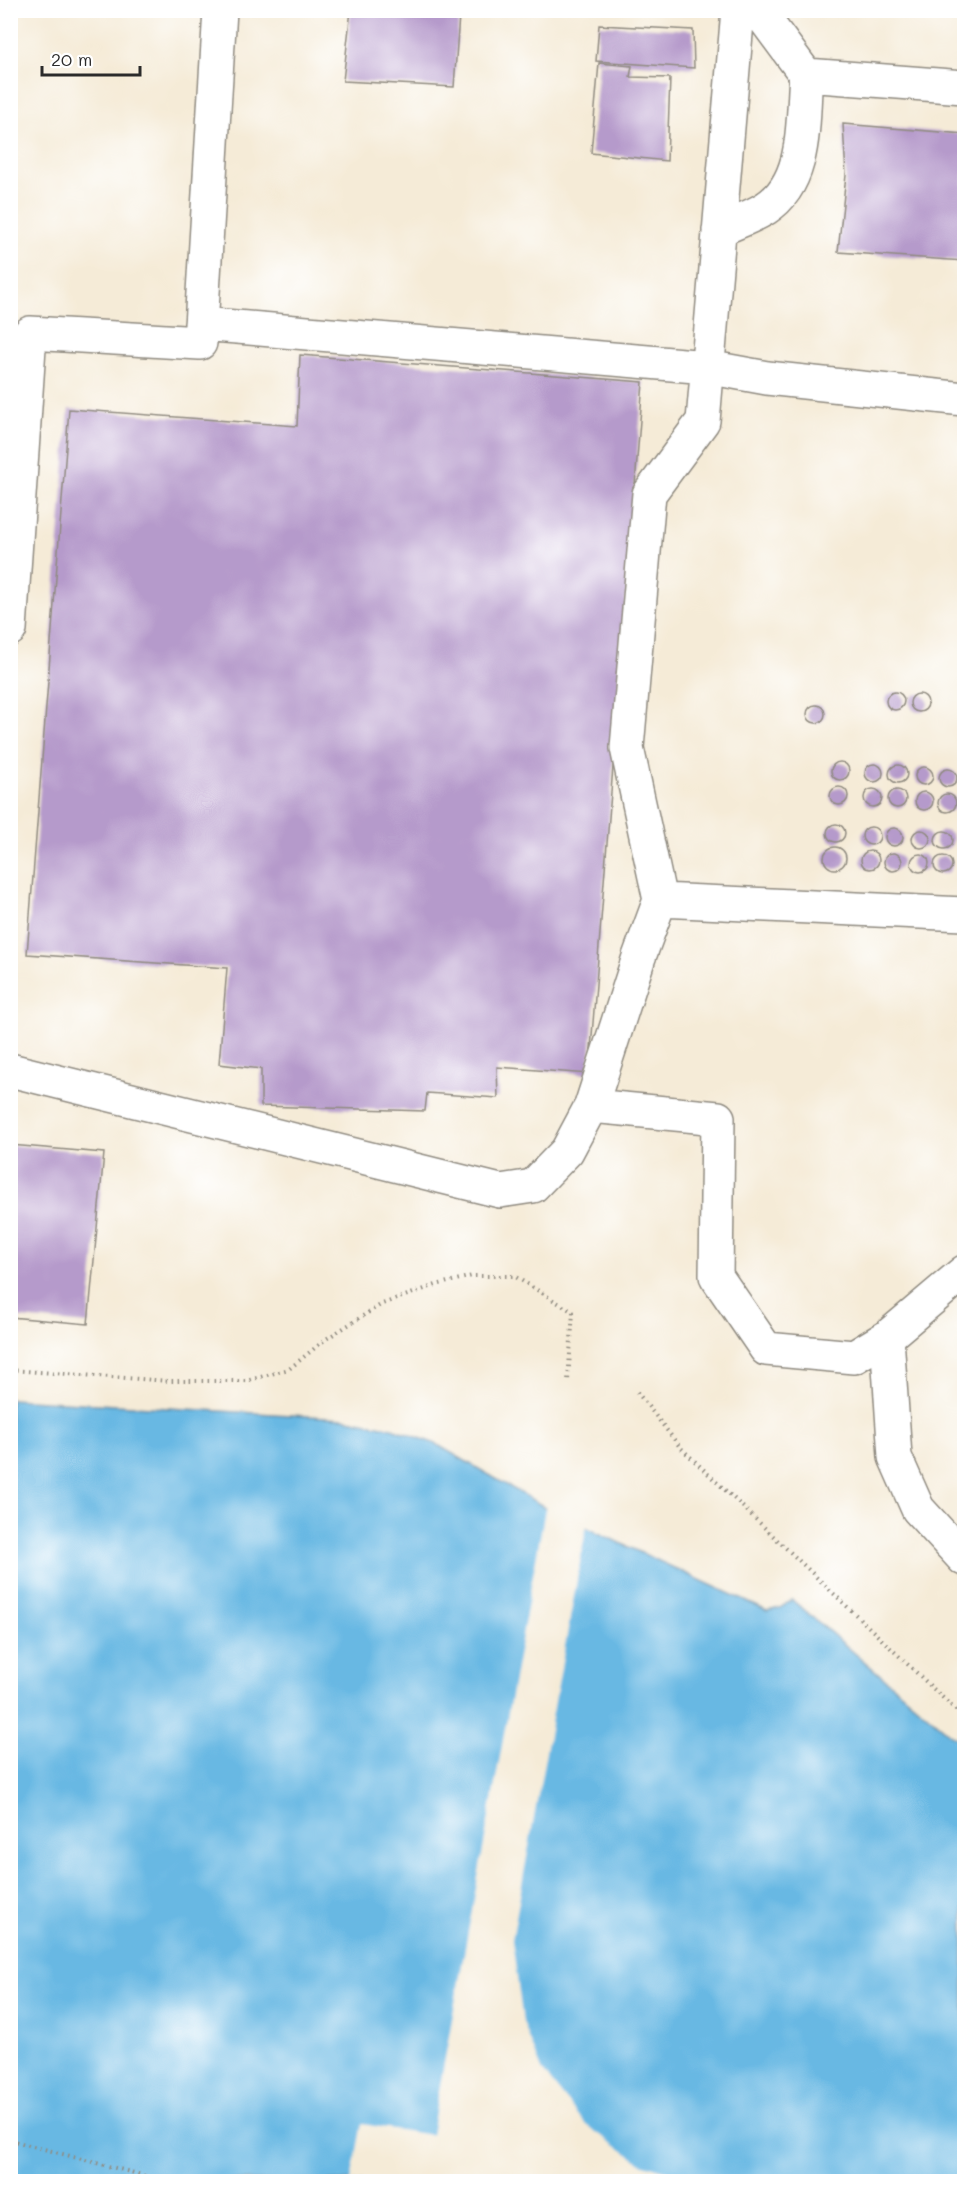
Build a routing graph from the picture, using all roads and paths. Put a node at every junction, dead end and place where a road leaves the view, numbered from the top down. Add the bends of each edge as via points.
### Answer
1 (220, 10) edge
2 (738, 10) edge
3 (758, 10) edge
4 (806, 75) junction
5 (964, 87) edge
6 (719, 230) junction
7 (201, 324) junction
8 (707, 367) junction
9 (964, 399) edge
10 (10, 629) edge
11 (660, 900) junction
12 (964, 914) edge
13 (10, 1070) edge
14 (591, 1106) junction
15 (964, 1272) edge
16 (887, 1337) junction
17 (10, 1370) edge
18 (568, 1381) dead end
19 (637, 1392) dead end
20 (964, 1560) edge
21 (964, 1718) edge
22 (10, 2140) edge
23 (168, 2181) edge

1 - 7 lane
2 - 6 lane
3 - 4 lane
4 - 5 lane
4 - 6 lane via 798,161 791,182 783,195 765,209
6 - 8 lane
7 - 8 lane
7 - 10 lane via 200,343 30,333
8 - 9 lane via 767,378
8 - 11 lane via 703,421 649,494 648,505 627,748
11 - 12 lane
11 - 14 lane
13 - 14 lane via 500,1191 533,1186 567,1151
14 - 16 lane via 718,1118 716,1276 766,1349 854,1357
15 - 16 lane
16 - 20 lane via 895,1457 918,1509
17 - 18 path via 246,1382 289,1369 326,1339 381,1304 472,1276 514,1275 573,1312
19 - 21 path via 680,1447
22 - 23 path

